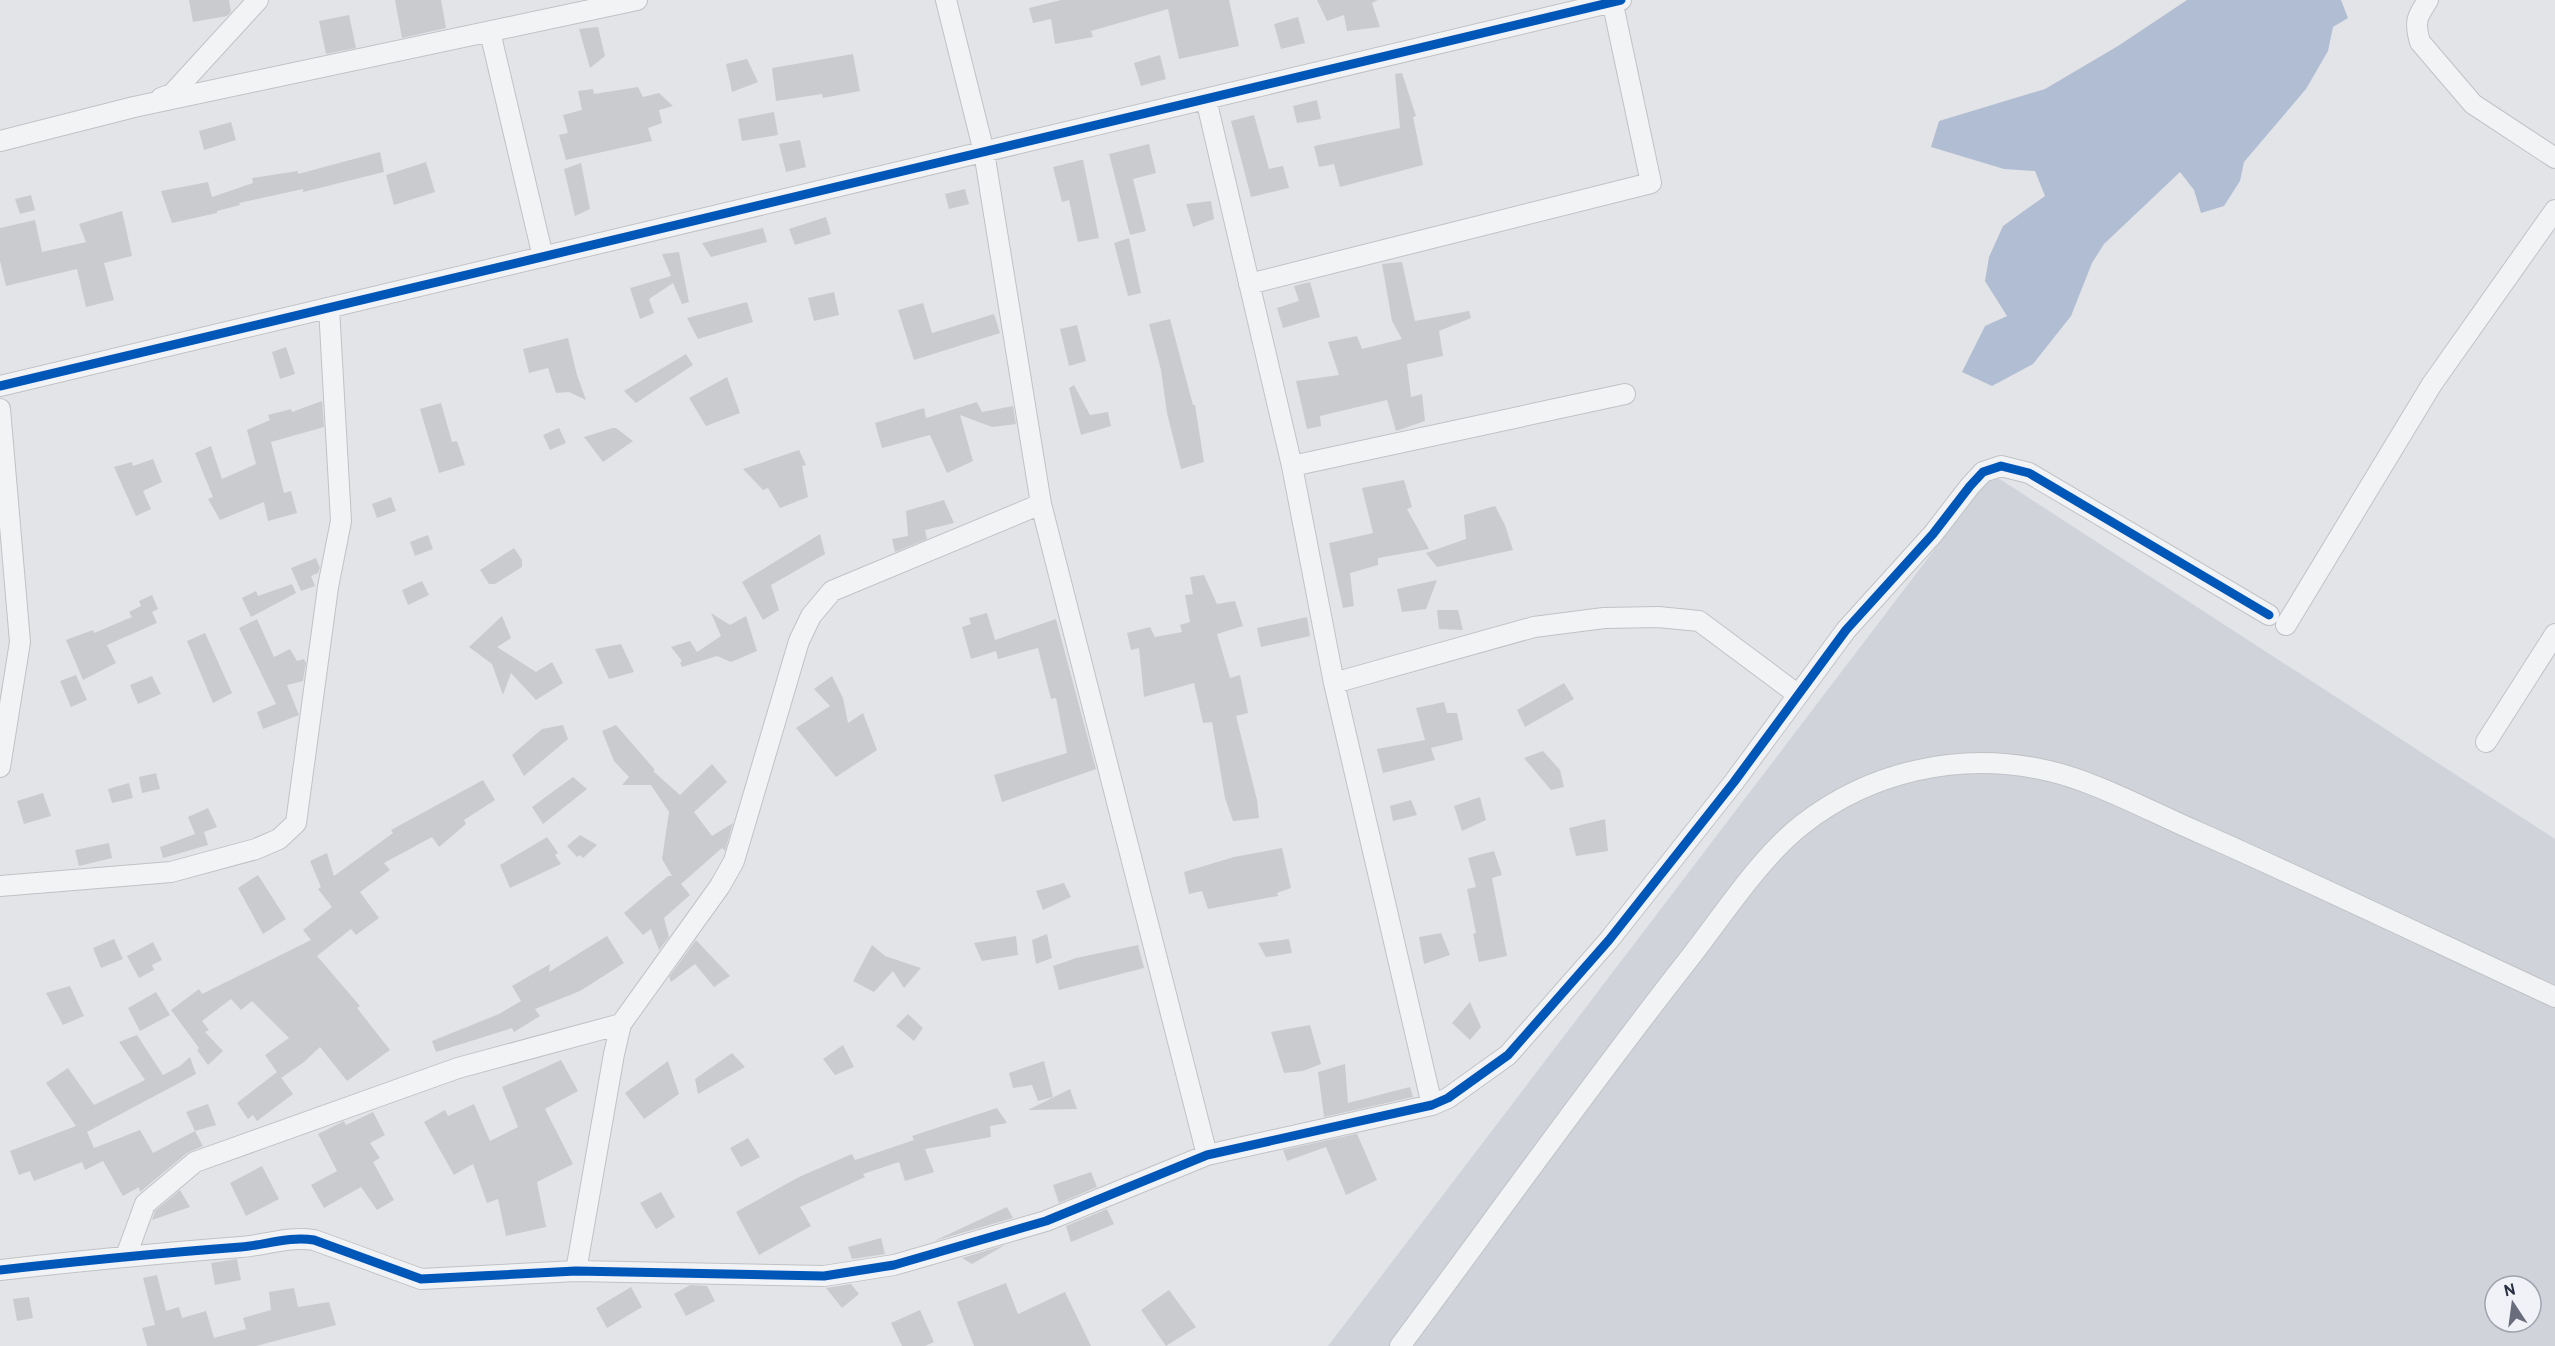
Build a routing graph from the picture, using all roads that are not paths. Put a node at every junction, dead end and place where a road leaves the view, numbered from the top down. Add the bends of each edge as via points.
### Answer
1 (258, 0) edge
2 (637, 0) edge
3 (946, 0) edge
4 (2428, 0) edge
5 (1615, 1) edge
6 (595, 4) edge
7 (490, 32) junction
8 (1206, 99) junction
9 (135, 107) junction
10 (0, 141) edge
11 (984, 152) junction
12 (2555, 158) edge
13 (2555, 210) edge
14 (543, 257) junction
15 (1249, 284) junction
16 (329, 308) junction
17 (0, 386) edge
18 (1625, 394) dead end
19 (0, 409) edge
20 (1292, 466) junction
21 (1041, 504) junction
22 (2555, 634) edge
23 (1334, 682) junction
24 (1797, 694) junction
25 (2486, 742) dead end
26 (0, 767) edge
27 (0, 886) edge
28 (2555, 997) edge
29 (621, 1024) junction
30 (1432, 1105) junction
31 (1207, 1155) junction
32 (126, 1256) junction
33 (0, 1270) edge
34 (576, 1271) junction
35 (1400, 1346) edge

1 - 9 street via 172,94
2 - 6 street
3 - 11 street
4 - 12 street via 2417,18 2416,30 2427,51 2474,104
5 - 8 street
5 - 15 street via 1651,183
6 - 7 street
7 - 9 street
7 - 14 street
8 - 11 street
8 - 15 street
9 - 10 street
11 - 14 street
11 - 21 street
13 - 24 street via 2432,384 2277,620 2029,473 2001,466 1983,472 1957,501 1846,630
14 - 16 street
15 - 20 street
16 - 17 street
16 - 27 street via 341,521 328,587 296,823 279,839 256,849 171,872
18 - 20 street
19 - 26 street via 20,642
20 - 23 street
21 - 29 street via 832,591 811,616 799,640 734,861
21 - 31 street
22 - 25 street
23 - 24 street via 1534,627 1658,616 1699,621
23 - 30 street
24 - 30 street via 1734,782 1516,1046 1477,1079
28 - 35 street via 2070,776 1987,762 1935,765 1905,773 1836,803 1801,825 1774,850 1646,1013
29 - 32 street via 458,1068 195,1162 145,1204
29 - 34 street
30 - 31 street
31 - 34 street via 1046,1221 894,1265 824,1276
32 - 33 street
32 - 34 street via 259,1245 297,1237 421,1279

